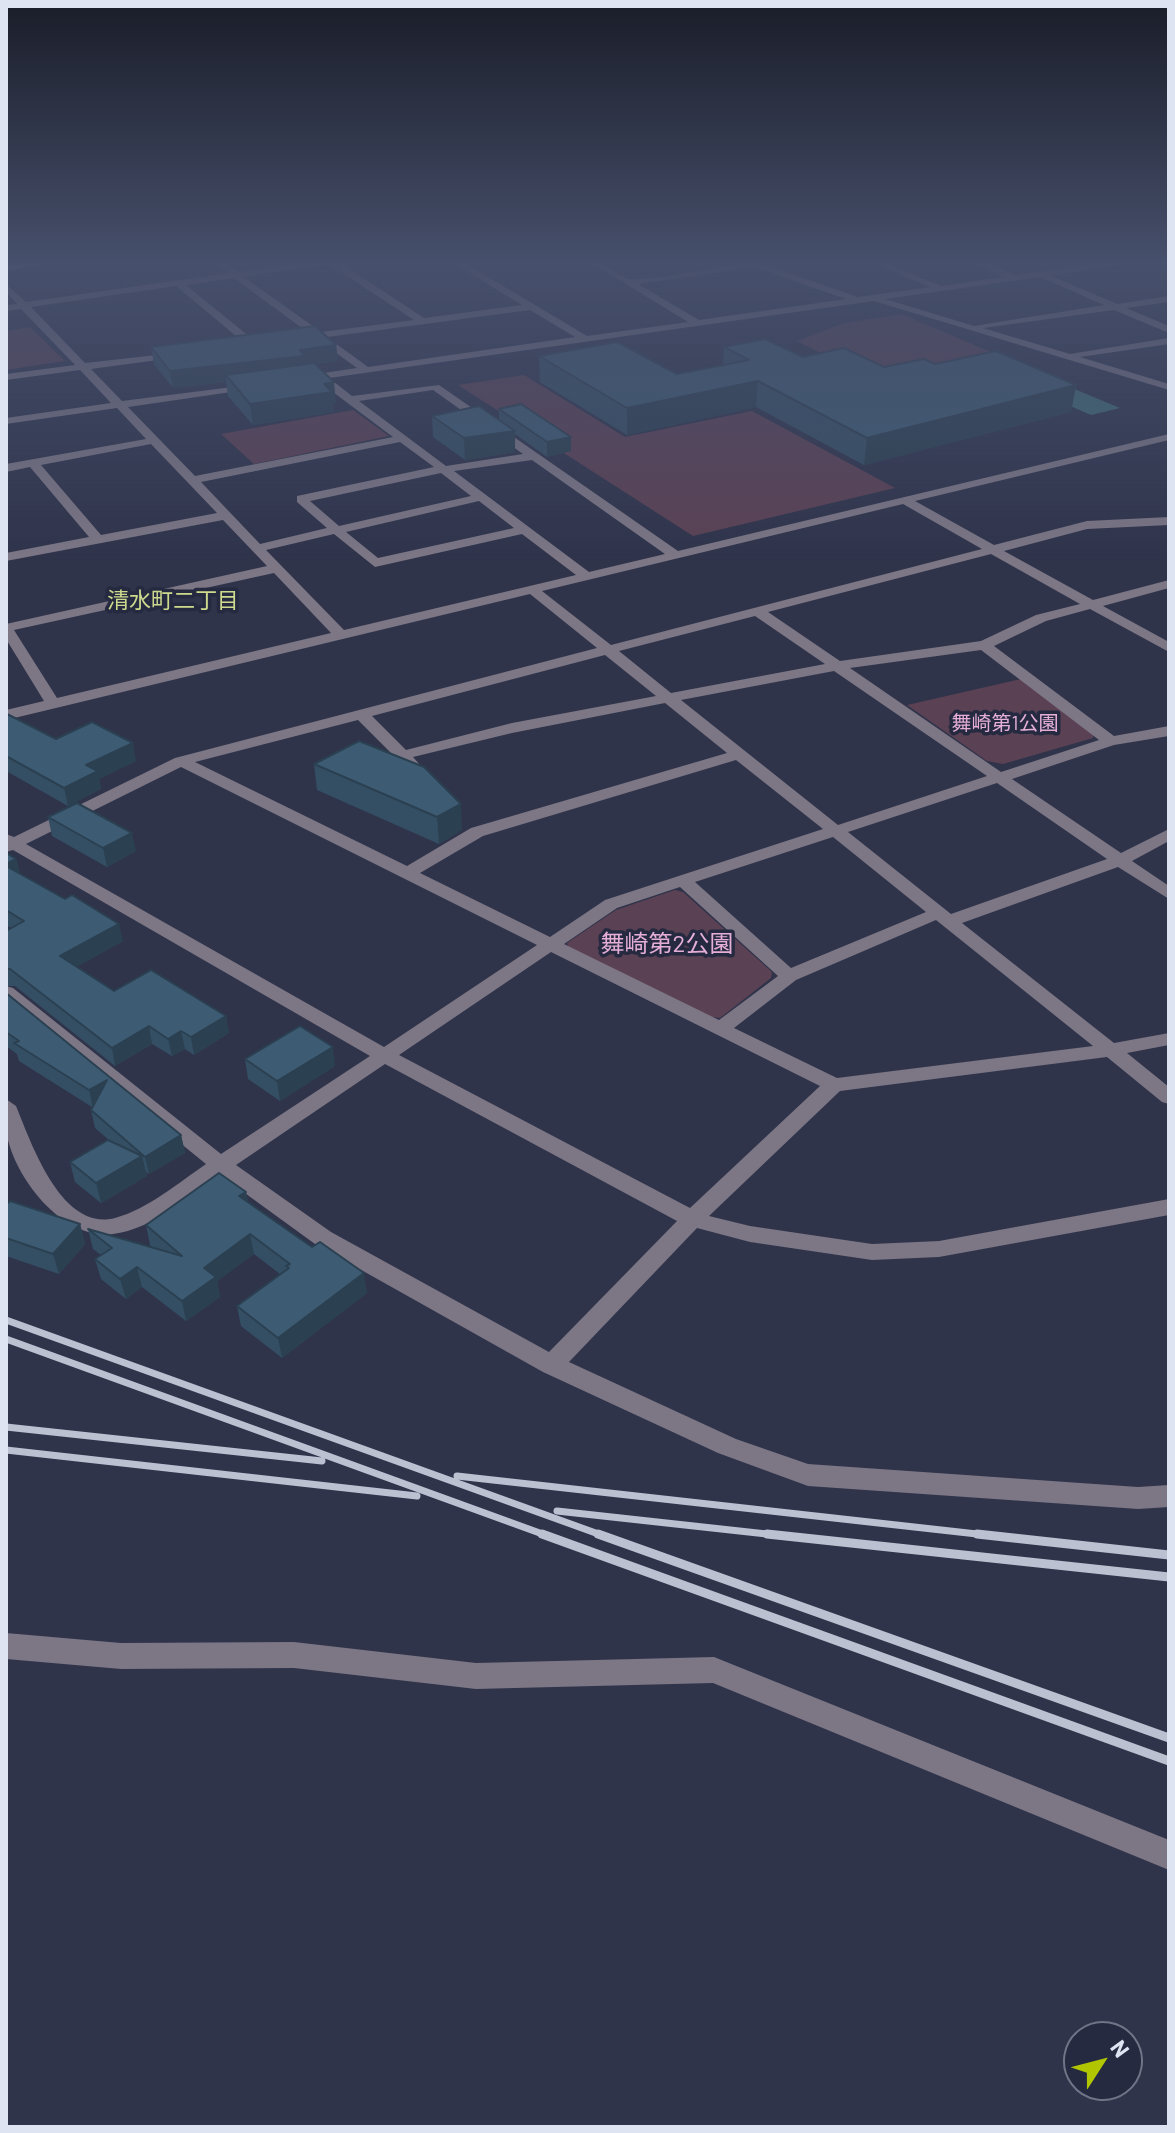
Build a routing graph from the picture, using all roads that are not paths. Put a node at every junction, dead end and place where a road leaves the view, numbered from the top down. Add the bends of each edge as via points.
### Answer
1 (78, 362) edge
2 (122, 362) edge
3 (354, 362) edge
4 (426, 362) edge
5 (1082, 362) edge
6 (83, 367) junction
7 (366, 370) junction
8 (6, 377) edge
9 (320, 377) junction
10 (291, 381) edge
11 (261, 385) edge
12 (1169, 387) edge
13 (350, 399) junction
14 (122, 405) junction
15 (6, 421) edge
16 (1169, 437) edge
17 (403, 438) junction
18 (156, 440) junction
19 (534, 456) junction
20 (33, 463) junction
21 (6, 468) edge
22 (444, 470) junction
23 (194, 480) junction
24 (482, 497) junction
25 (904, 500) junction
26 (227, 515) junction
27 (1169, 521) edge
28 (525, 529) junction
29 (337, 530) junction
30 (97, 539) junction
31 (258, 548) junction
32 (994, 550) junction
33 (677, 556) junction
34 (6, 557) edge
35 (277, 568) junction
36 (588, 577) junction
37 (1169, 584) edge
38 (533, 590) junction
39 (1090, 604) junction
40 (757, 611) junction
41 (6, 628) edge
42 (341, 635) junction
43 (984, 645) junction
44 (1169, 648) edge
45 (608, 650) junction
46 (837, 666) junction
47 (668, 698) junction
48 (53, 703) junction
49 (361, 714) junction
50 (6, 715) edge
51 (1169, 731) edge
52 (1111, 741) junction
53 (739, 754) junction
54 (403, 755) junction
55 (181, 761) junction
56 (424, 777) edge
57 (996, 777) junction
58 (834, 831) junction
59 (1169, 834) edge
60 (8, 843) edge
61 (1121, 860) junction
62 (408, 873) junction
63 (681, 879) junction
64 (1169, 894) edge
65 (942, 918) junction
66 (550, 944) junction
67 (789, 976) junction
68 (6, 992) edge
69 (719, 1030) junction
70 (1169, 1039) edge
71 (1107, 1051) junction
72 (385, 1056) junction
73 (834, 1085) junction
74 (1169, 1097) edge
75 (6, 1106) edge
76 (221, 1165) junction
77 (1169, 1207) edge
78 (692, 1219) junction
79 (552, 1365) junction
80 (1169, 1496) edge
81 (6, 1646) edge
82 (1169, 1855) edge

1 - 6 street
2 - 6 street
3 - 7 street
4 - 7 street
5 - 12 street
6 - 8 street
6 - 14 street
7 - 9 street
9 - 10 street
9 - 13 street
11 - 14 street
13 - 17 street
13 - 19 street via 435,387
14 - 15 street
14 - 18 street
16 - 25 street
17 - 22 street
17 - 23 street
18 - 20 street
18 - 23 street
19 - 22 street
19 - 33 street
20 - 21 street
20 - 30 street
22 - 24 street
22 - 29 street via 301,499
23 - 26 street
24 - 28 street
24 - 29 street
25 - 32 street
25 - 33 street
26 - 30 street
26 - 31 street
27 - 32 street via 1087,525
28 - 29 street via 375,563
28 - 36 street
29 - 31 street
30 - 34 street
31 - 35 street
32 - 39 street
32 - 40 street
33 - 36 street
35 - 41 street
35 - 42 street
36 - 38 street
37 - 39 street
38 - 42 street
38 - 45 street
39 - 43 street via 1041,618
39 - 44 street
40 - 45 street
40 - 46 street
41 - 48 street
42 - 48 street
43 - 46 street
43 - 52 street
45 - 47 street
45 - 49 street
46 - 47 street
46 - 57 street
47 - 53 street
47 - 54 street
48 - 50 street
49 - 54 street
49 - 55 street
51 - 52 street
52 - 57 street
53 - 58 street
53 - 62 street via 472,826
54 - 56 street
55 - 60 street
55 - 62 street
57 - 58 street
57 - 61 street
58 - 63 street
58 - 65 street
59 - 61 street
60 - 72 street
61 - 64 street
61 - 65 street
62 - 66 street
63 - 66 street via 611,904
63 - 67 street
65 - 67 street
65 - 71 street
66 - 69 street
66 - 72 street
67 - 69 street
68 - 76 street
69 - 73 street
70 - 71 street
71 - 73 street
71 - 74 street
72 - 76 street
72 - 78 street
73 - 78 street
75 - 76 street via 37,1180 52,1203 78,1219 110,1227 144,1216
76 - 79 street via 323,1238
77 - 78 street via 939,1249 872,1252 750,1234
78 - 79 street
79 - 80 street via 727,1446 808,1475
81 - 82 street via 121,1656 294,1655 476,1676 714,1670

